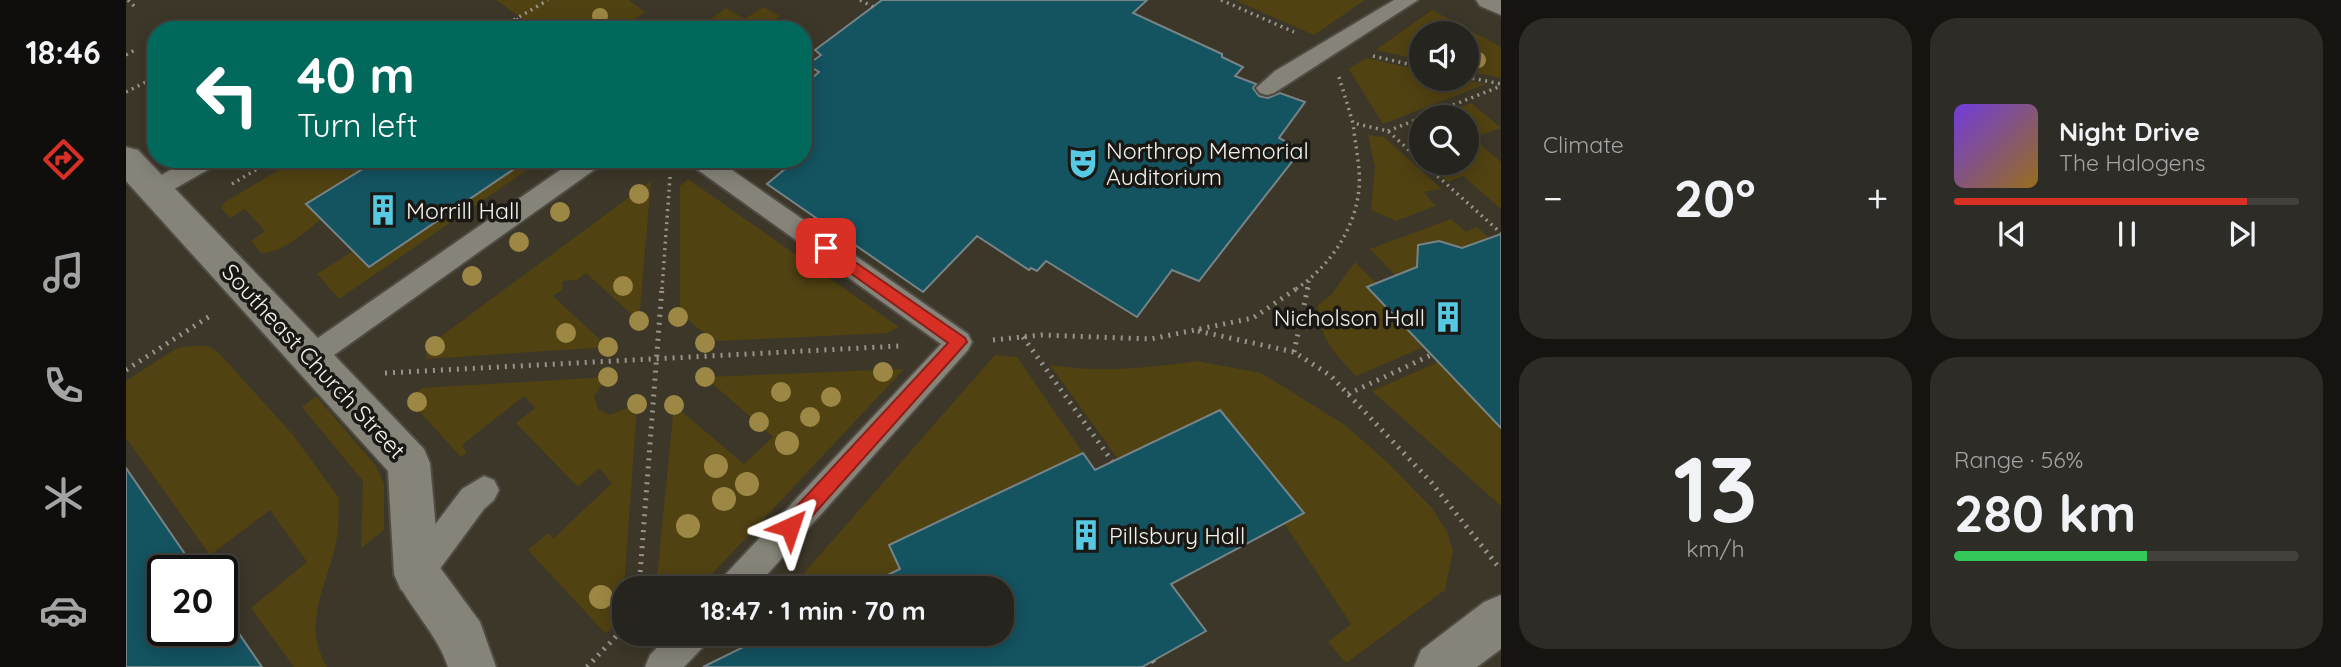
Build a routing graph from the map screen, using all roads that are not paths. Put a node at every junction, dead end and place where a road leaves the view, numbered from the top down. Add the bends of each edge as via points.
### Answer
1 (1408, 0) edge
2 (1490, 0) edge
3 (1501, 6) edge
4 (1248, 79) dead end
5 (1275, 82) joint
6 (126, 159) edge
7 (192, 168) edge
8 (580, 168) edge
9 (712, 168) edge
10 (154, 190) junction
11 (311, 357) junction
12 (484, 490) dead end
13 (417, 574) junction
14 (745, 576) edge
15 (1501, 619) edge
16 (681, 646) edge
17 (472, 667) edge
18 (662, 667) edge
19 (1438, 667) edge

1 - 5 lane
2 - 3 street
4 - 5 lane
6 - 10 street, Southeast Church Street
7 - 10 lane
8 - 11 lane
9 - 14 lane via 959,342
10 - 11 street, Southeast Church Street
11 - 13 street, Southeast Church Street via 409,463
12 - 13 lane
13 - 17 street via 463,639
15 - 19 street
16 - 18 lane

